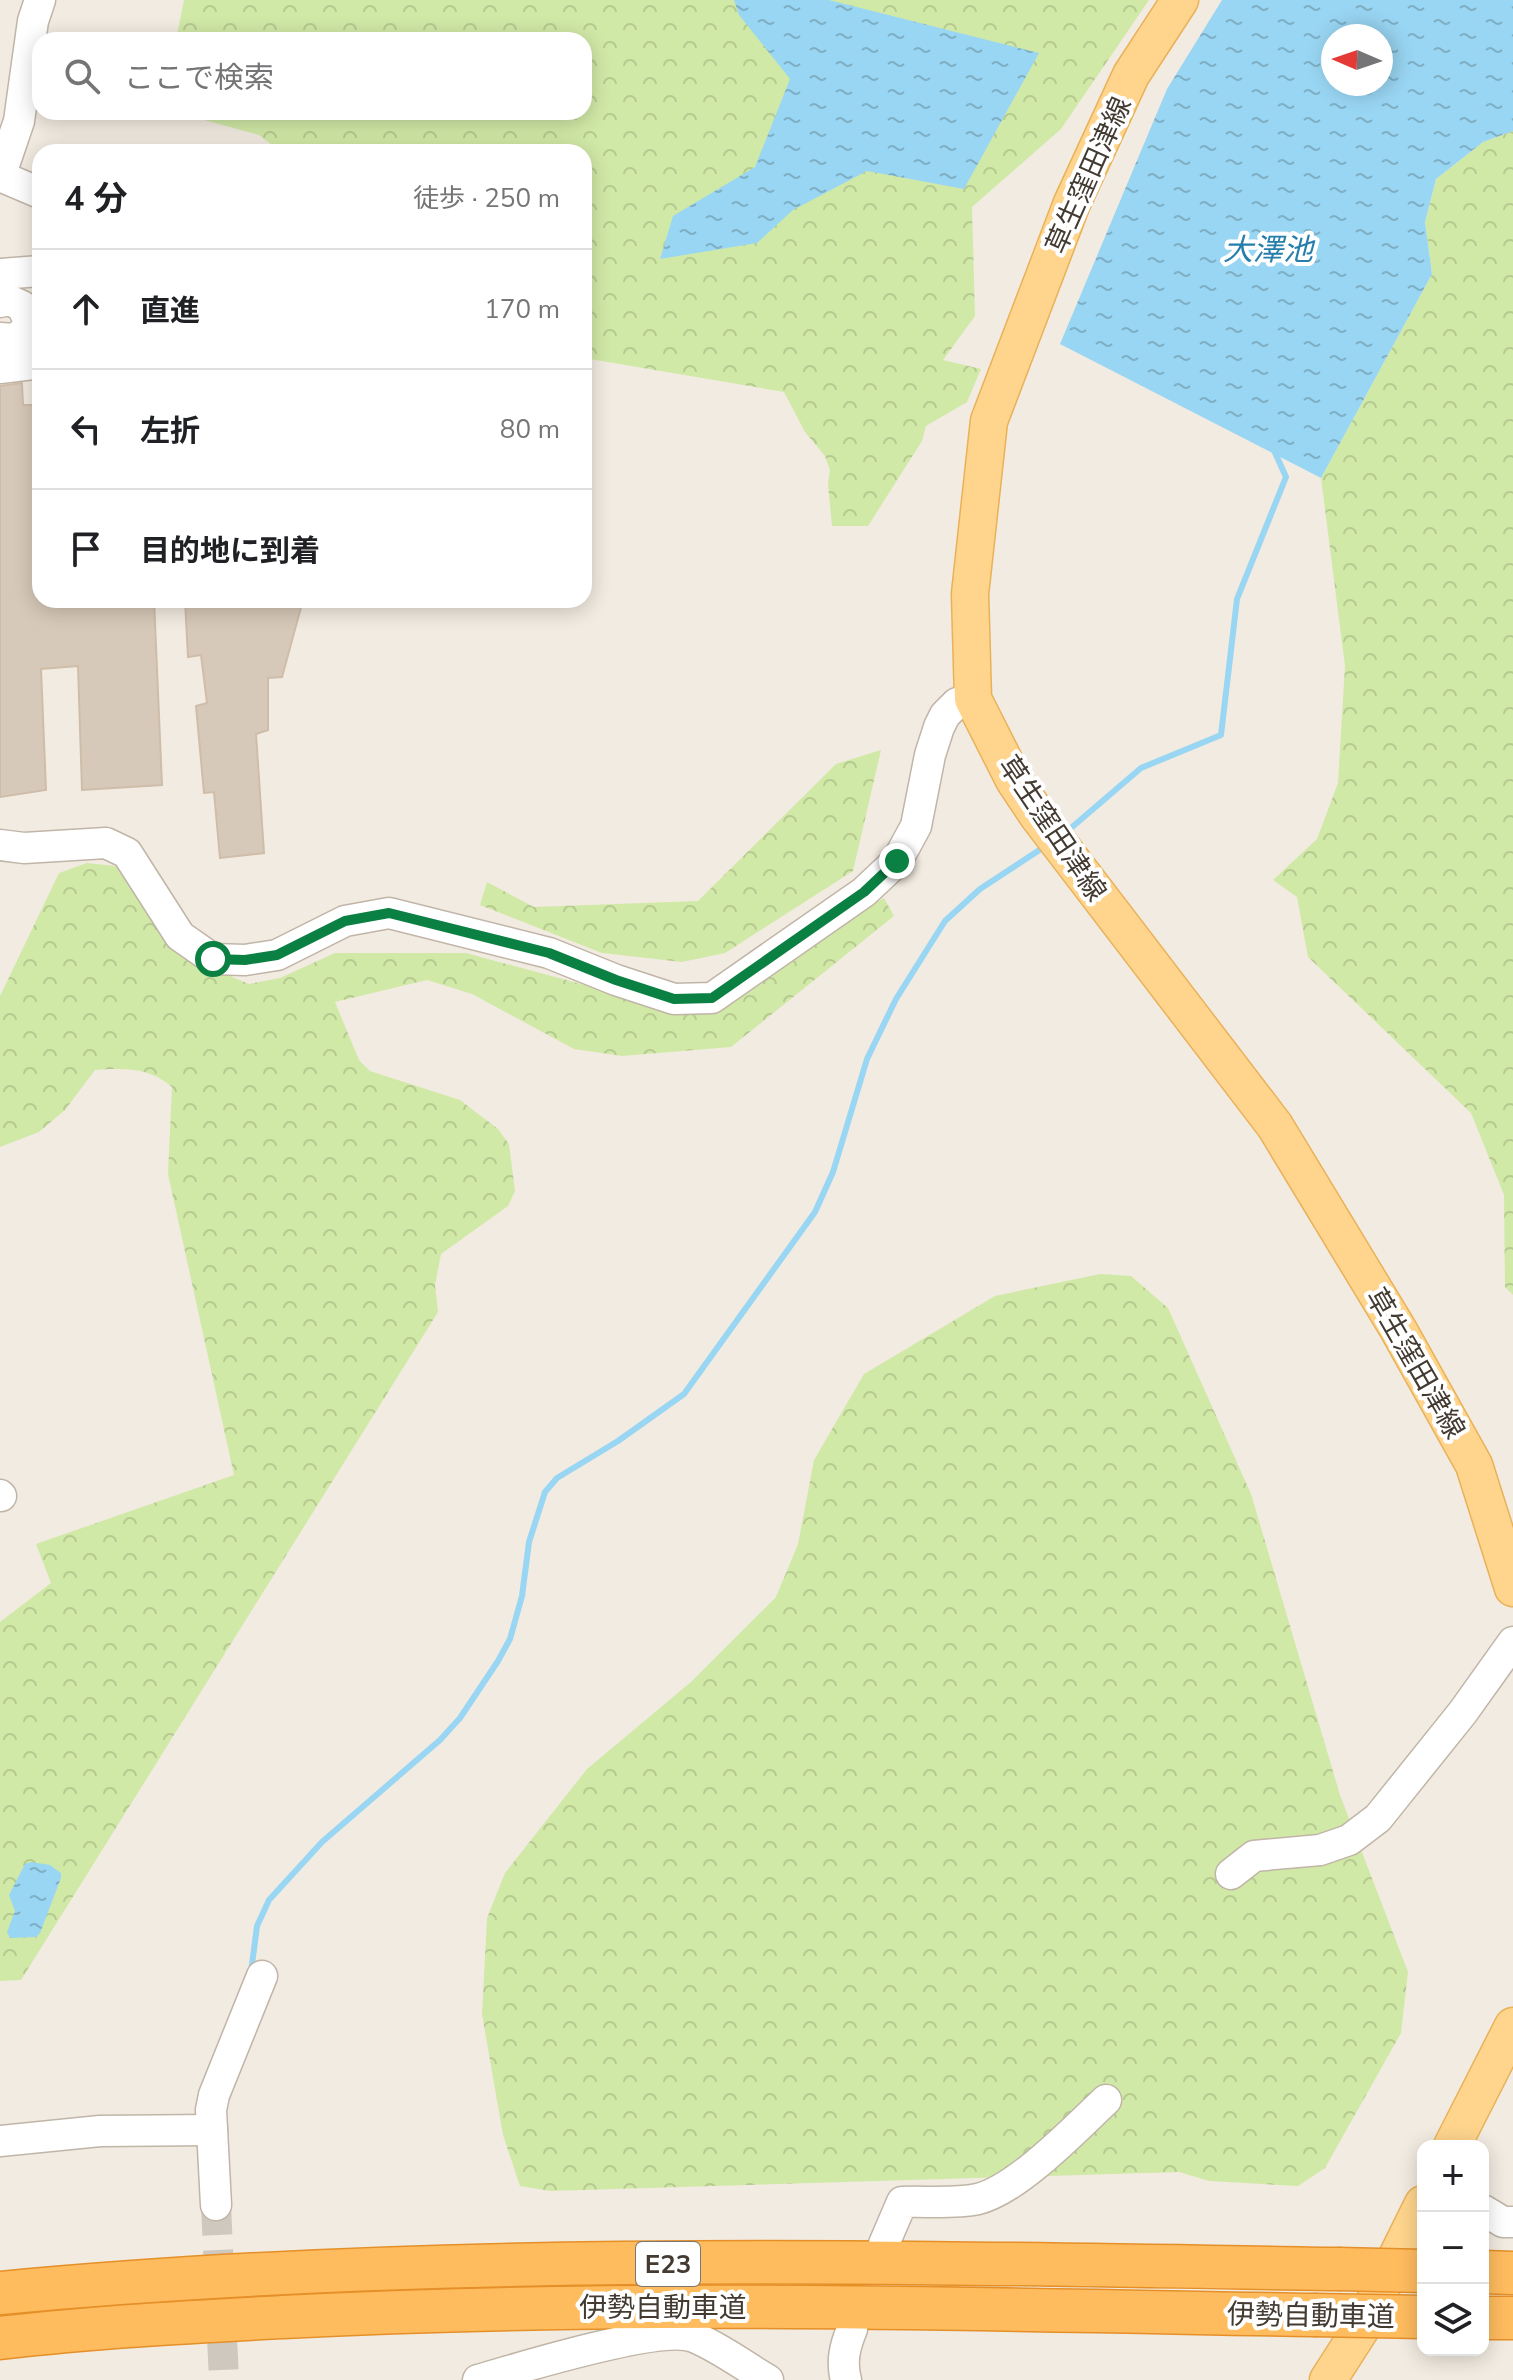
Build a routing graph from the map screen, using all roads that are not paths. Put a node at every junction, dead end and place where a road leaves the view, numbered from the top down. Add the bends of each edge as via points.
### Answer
1 (40, 0) edge
2 (1180, 0) edge
3 (0, 176) edge
4 (32, 190) edge
5 (32, 272) edge
6 (0, 274) edge
7 (0, 302) edge
8 (19, 357) edge
9 (973, 699) junction
10 (0, 845) edge
11 (1513, 1588) edge
12 (1513, 1642) edge
13 (1231, 1874) dead end
14 (262, 1976) dead end
15 (1513, 2026) edge
16 (1106, 2100) dead end
17 (212, 2130) junction
18 (1455, 2140) edge
19 (0, 2141) edge
20 (216, 2205) tunnel mouth
21 (1419, 2212) edge
22 (1486, 2212) edge
23 (1513, 2222) edge
24 (884, 2244) dead end
25 (1417, 2271) edge
26 (1489, 2272) edge
27 (1513, 2273) edge
28 (0, 2293) edge
29 (1417, 2317) edge
30 (1489, 2318) edge
31 (1513, 2318) edge
32 (852, 2329) dead end
33 (0, 2338) edge
34 (478, 2380) edge
35 (768, 2380) edge
36 (846, 2380) edge
37 (1328, 2380) edge

1 - 3 street via 19,121
2 - 9 main road, 草生窪田津線 via 1131,75 1072,203 989,421 970,594
3 - 4 street
5 - 6 street
7 - 8 street via 16,302 27,313
9 - 10 street via 957,703 939,727 916,826 897,861 864,892 712,998 674,999 549,953 389,913 345,921 277,955 213,959 180,936 127,853 106,843
9 - 11 main road, 草生窪田津線 via 1014,780 1055,840 1283,1139 1474,1465
12 - 13 street via 1378,1818 1349,1840 1320,1850 1254,1856
14 - 17 street via 214,2095
15 - 18 main road
16 - 24 street via 1040,2162 994,2193 966,2200 902,2202
17 - 19 street via 100,2131
17 - 20 street
21 - 37 main road via 1362,2327
22 - 23 street
25 - 28 highway, 伊勢自動車道 / E23, bridge via 909,2263 406,2268
26 - 27 highway
29 - 33 highway, 伊勢自動車道 / E23, bridge via 588,2307 224,2320
30 - 31 highway
32 - 36 street via 844,2347
34 - 35 street via 568,2354 668,2334 692,2336

